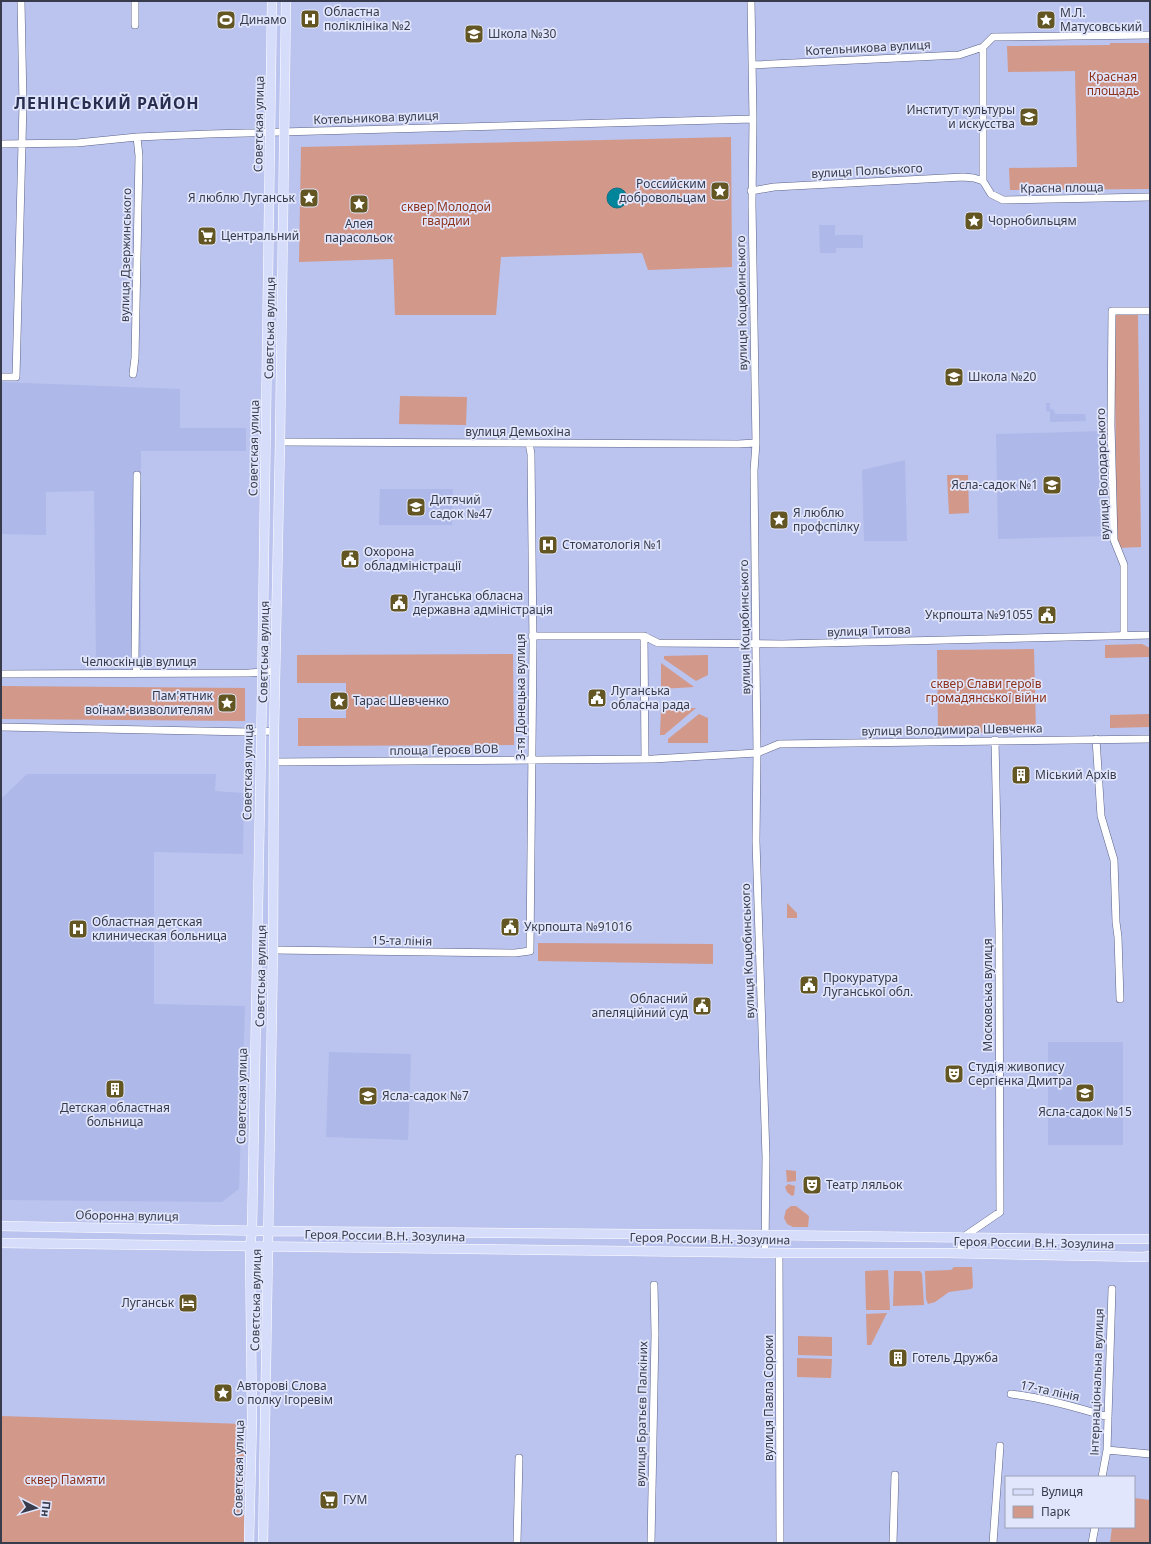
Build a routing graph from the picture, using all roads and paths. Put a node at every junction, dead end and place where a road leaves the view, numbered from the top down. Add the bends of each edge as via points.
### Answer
1 (22, 1) edge
2 (135, 1) edge
3 (272, 1) edge
4 (286, 1) edge
5 (752, 1) edge
6 (134, 25) dead end
7 (1150, 35) edge
8 (983, 47) junction
9 (752, 65) junction
10 (753, 119) junction
11 (271, 132) junction
12 (284, 132) junction
13 (137, 137) junction
14 (22, 143) junction
15 (1, 144) edge
16 (983, 181) junction
17 (752, 191) junction
18 (1150, 197) edge
19 (1150, 311) edge
20 (133, 374) dead end
21 (1, 376) edge
22 (280, 442) junction
23 (529, 443) junction
24 (756, 443) junction
25 (137, 475) dead end
26 (1124, 635) junction
27 (1150, 635) edge
28 (532, 636) junction
29 (644, 636) junction
30 (756, 643) junction
31 (276, 671) junction
32 (262, 672) junction
33 (137, 673) junction
34 (1, 674) edge
35 (1, 727) edge
36 (274, 731) junction
37 (261, 732) junction
38 (1096, 739) junction
39 (1150, 739) edge
40 (995, 740) junction
41 (757, 754) junction
42 (645, 759) junction
43 (532, 760) junction
44 (275, 762) junction
45 (273, 950) junction
46 (530, 952) joint
47 (1120, 999) dead end
48 (1, 1226) edge
49 (252, 1230) junction
50 (269, 1231) junction
51 (766, 1235) junction
52 (962, 1238) junction
53 (1150, 1239) edge
54 (1, 1243) edge
55 (250, 1246) junction
56 (268, 1247) junction
57 (765, 1252) junction
58 (780, 1253) junction
59 (960, 1253) junction
60 (1148, 1257) edge
61 (654, 1285) dead end
62 (1112, 1289) dead end
63 (1010, 1394) dead end
64 (1108, 1417) junction
65 (1000, 1446) dead end
66 (1107, 1450) junction
67 (1150, 1454) edge
68 (519, 1458) dead end
69 (895, 1475) dead end
70 (1102, 1476) edge
71 (1095, 1528) edge
72 (249, 1543) edge
73 (264, 1543) edge
74 (517, 1543) edge
75 (651, 1543) edge
76 (780, 1543) edge
77 (893, 1543) edge
78 (993, 1543) edge
79 (1092, 1543) edge

1 - 14 street
2 - 6 street
3 - 11 main road, Советская улица
4 - 12 main road, Совєтська вулиця
5 - 9 street, вулиця Коцюбинського
7 - 8 street via 993,37
8 - 9 street, Котельникова вулиця via 959,55
8 - 16 street
9 - 10 street, вулиця Коцюбинського
10 - 12 street, Котельникова вулиця
10 - 17 street, вулиця Коцюбинського
11 - 12 street, Котельникова вулиця
11 - 13 street, Котельникова вулиця
11 - 32 main road, Советская улица
12 - 22 main road, Совєтська вулиця
13 - 14 street, Котельникова вулиця via 77,143
13 - 20 street, вулиця Дзержинського via 139,179
14 - 15 street, Котельникова вулиця
14 - 21 street via 16,377
16 - 17 street, вулиця Польського via 974,178 943,178 774,187
16 - 18 street, Красна площа via 991,194 1003,200
17 - 24 street, вулиця Коцюбинського
19 - 26 street, вулиця Володарського via 1112,311 1114,540 1124,565
22 - 23 street, вулиця Демьохіна
22 - 31 main road, Совєтська вулиця
23 - 24 street, вулиця Демьохіна
23 - 28 street, 3-тя Донецька вулиця
24 - 30 street, вулиця Коцюбинського
25 - 33 street
26 - 27 street, вулиця Титова
26 - 30 street, вулиця Титова
28 - 29 street
28 - 43 street, 3-тя Донецька вулиця
29 - 30 street via 658,643
29 - 42 street
30 - 41 street, вулиця Коцюбинського
31 - 32 street, Челюскінців вулиця
31 - 36 main road, Совєтська вулиця
32 - 33 street, Челюскінців вулиця
32 - 37 main road, Советская улица
33 - 34 street, Челюскінців вулиця
35 - 37 street
36 - 37 street
36 - 44 main road, Совєтська вулиця
37 - 49 main road, Советская улица
38 - 39 street, вулиця Володимира Шевченка
38 - 40 street, вулиця Володимира Шевченка
38 - 47 street via 1101,816 1114,860
40 - 41 street, вулиця Володимира Шевченка via 779,744
40 - 52 street, Московська вулиця via 1000,1212
41 - 42 street, площа Героєв ВОВ
41 - 51 street, вулиця Коцюбинського via 756,841
42 - 43 street, площа Героєв ВОВ
43 - 44 street, площа Героєв ВОВ
43 - 46 street, 3-тя Донецька вулиця
44 - 45 main road, Совєтська вулиця
45 - 46 street, 15-та лінія
45 - 50 main road, Совєтська вулиця
48 - 49 main road, Оборонна вулиця
49 - 50 main road, Оборонна вулиця
49 - 55 main road, Советская улица
50 - 51 main road, Героя России В.Н. Зозулина
50 - 56 main road, Совєтська вулиця
51 - 52 main road, Героя России В.Н. Зозулина
51 - 57 street, вулиця Коцюбинського
52 - 53 main road, Героя России В.Н. Зозулина
52 - 59 street
54 - 55 main road
55 - 56 main road, Героя России В.Н. Зозулина
55 - 72 main road, Советская улица via 252,1419
56 - 57 main road, Героя России В.Н. Зозулина
56 - 73 main road, Совєтська вулиця
57 - 58 main road, Героя России В.Н. Зозулина
58 - 59 main road, Героя России В.Н. Зозулина
58 - 76 street, вулиця Павла Сороки
59 - 60 main road, Героя России В.Н. Зозулина
61 - 75 street, вулиця Братьєв Палкіних
62 - 64 street, Інтернаціональна вулиця
63 - 64 street, 17-та лінія via 1032,1396
64 - 66 street, Інтернаціональна вулиця
65 - 78 street
66 - 67 street
66 - 70 street, Інтернаціональна вулиця
68 - 74 street
69 - 77 street
71 - 79 street

